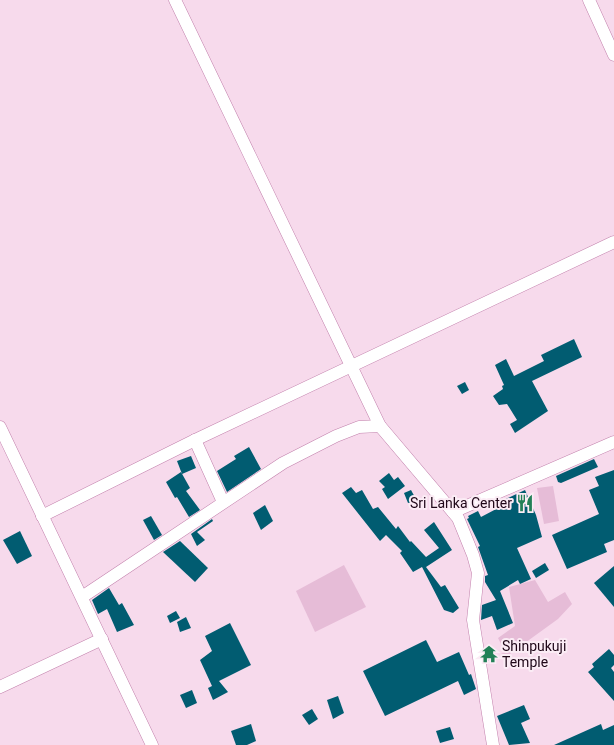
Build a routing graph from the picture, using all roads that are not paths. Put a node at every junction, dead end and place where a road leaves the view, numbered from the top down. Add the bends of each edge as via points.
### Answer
1 (175, 0) edge
2 (589, 0) edge
3 (614, 55) edge
4 (614, 242) edge
5 (352, 366) junction
6 (0, 426) edge
7 (380, 426) junction
8 (195, 440) junction
9 (614, 442) edge
10 (223, 502) junction
11 (453, 512) junction
12 (42, 516) junction
13 (82, 597) junction
14 (102, 639) junction
15 (0, 687) edge
16 (152, 745) edge
17 (493, 745) edge

1 - 5 street
2 - 3 street
4 - 5 street
5 - 7 street
5 - 8 street
6 - 12 street
7 - 10 street via 359,427 336,436 283,463
7 - 11 street
8 - 10 street
8 - 12 street
9 - 11 street
10 - 13 street
11 - 17 street via 465,531 478,574 473,620
12 - 13 street
13 - 14 street
14 - 15 street
14 - 16 street

